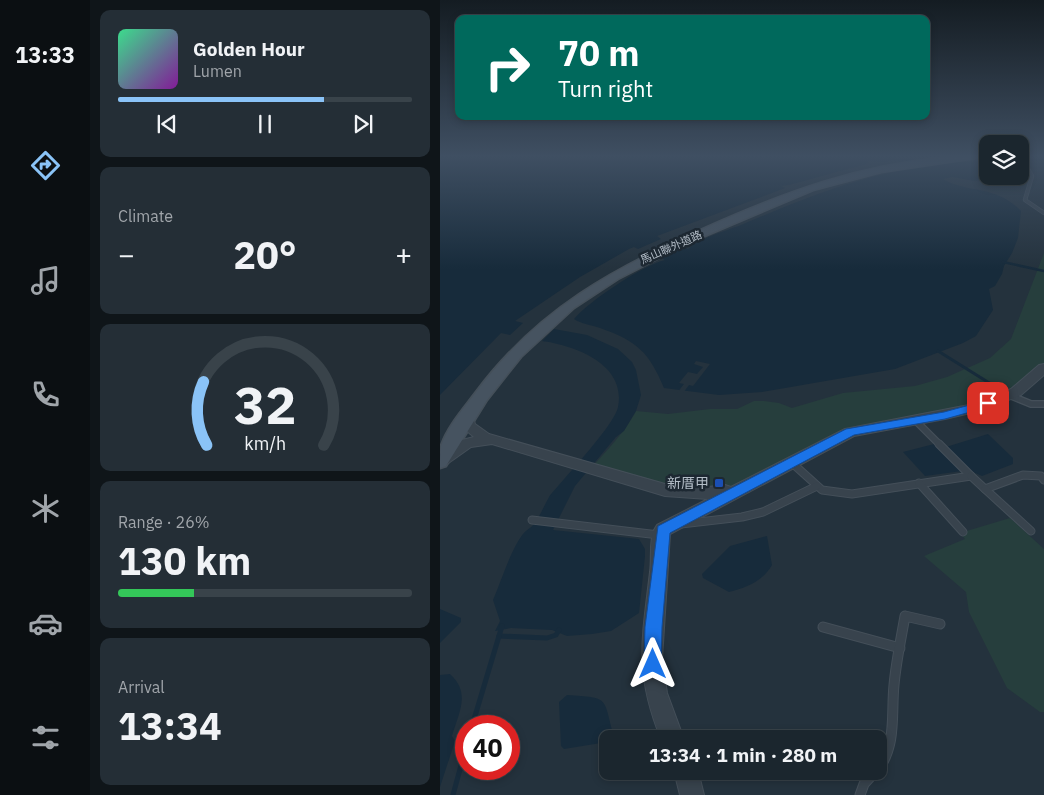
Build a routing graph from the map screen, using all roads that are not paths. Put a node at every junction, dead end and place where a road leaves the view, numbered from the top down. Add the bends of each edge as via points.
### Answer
1 (796, 194) edge
2 (1027, 194) edge
3 (1044, 213) edge
4 (1044, 368) edge
5 (1009, 396) junction
6 (1044, 404) edge
7 (467, 417) junction
8 (916, 421) junction
9 (477, 434) junction
10 (452, 442) junction
11 (498, 442) junction
12 (441, 461) edge
13 (791, 462) junction
14 (971, 476) junction
15 (1043, 478) edge
16 (919, 483) junction
17 (743, 486) junction
18 (816, 486) junction
19 (985, 489) junction
20 (532, 520) dead end
21 (667, 530) junction
22 (1031, 531) dead end
23 (964, 532) dead end
24 (940, 624) dead end
25 (823, 627) dead end
26 (900, 648) junction
27 (669, 730) edge
28 (887, 756) edge
29 (688, 780) edge
30 (868, 780) edge
31 (692, 795) edge
32 (860, 795) edge

1 - 7 main road, 馬山聯外道路 via 643,259 587,292 544,326 500,372
2 - 3 lane via 1025,200
4 - 5 street
5 - 6 lane via 1031,404
5 - 8 street
7 - 9 street via 468,426
7 - 10 main road, 馬山聯外道路
8 - 13 street via 850,432
8 - 14 lane
9 - 10 street via 465,432
9 - 11 street
10 - 12 main road, 馬山聯外道路
11 - 12 street via 484,439 467,443
11 - 17 street via 665,490 712,493
13 - 17 street
13 - 18 lane
14 - 16 lane
14 - 19 lane
15 - 19 lane via 1023,475
16 - 18 lane via 863,494 830,492
16 - 23 lane
17 - 21 street
18 - 21 lane via 763,512
19 - 22 lane
20 - 21 lane
21 - 27 street via 653,639 653,676
24 - 26 lane via 905,616
25 - 26 lane
26 - 28 lane
29 - 31 street
30 - 32 lane

